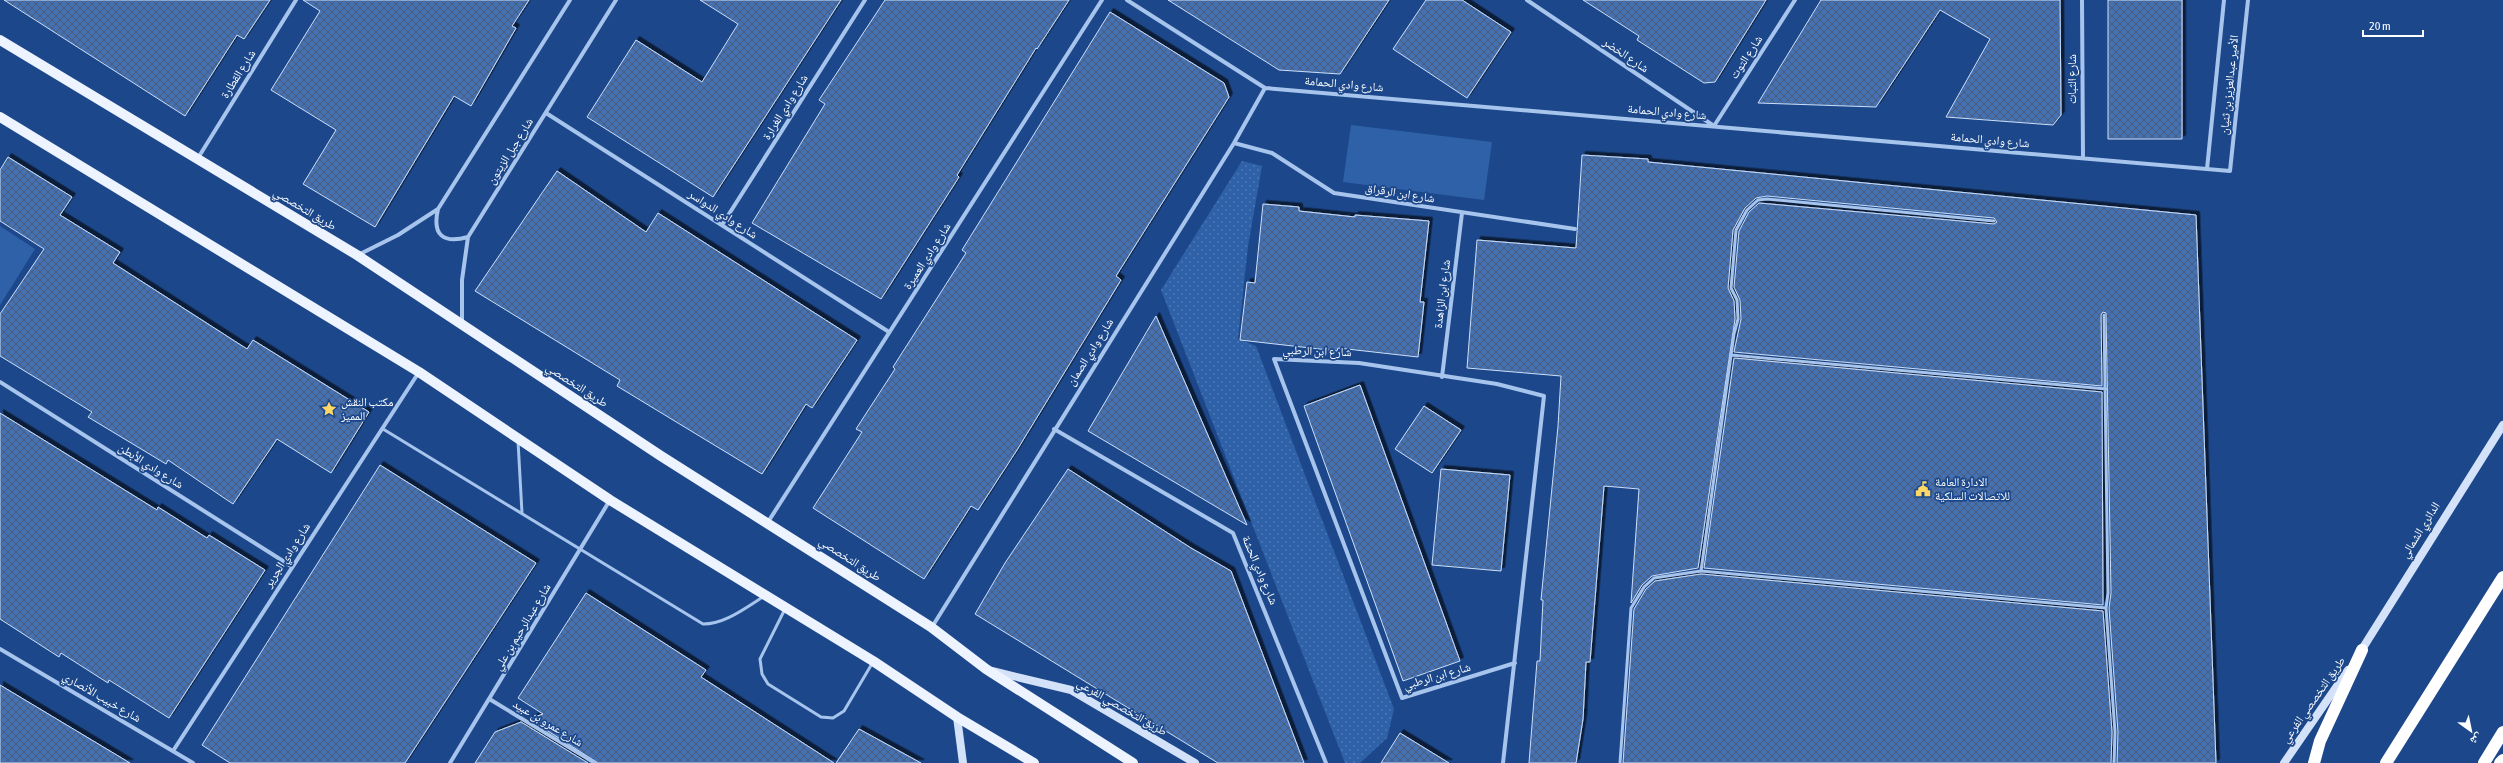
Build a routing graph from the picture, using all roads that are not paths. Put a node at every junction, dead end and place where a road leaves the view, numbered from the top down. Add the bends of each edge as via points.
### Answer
1 (296, 0) edge
2 (570, 0) edge
3 (616, 0) edge
4 (865, 0) edge
5 (1102, 0) edge
6 (1127, 0) edge
7 (1527, 0) edge
8 (1795, 0) edge
9 (2082, 0) edge
10 (2224, 0) edge
11 (2248, 0) edge
12 (0, 40) edge
13 (1265, 88) junction
14 (546, 113) junction
15 (0, 118) edge
16 (1714, 126) junction
17 (1234, 143) junction
18 (2083, 158) junction
19 (197, 159) junction
20 (2207, 169) junction
21 (2230, 171) joint
22 (438, 209) junction
23 (1462, 213) junction
24 (1994, 221) dead end
25 (722, 225) junction
26 (1575, 229) dead end
27 (468, 237) junction
28 (357, 255) junction
29 (2104, 315) dead end
30 (462, 325) junction
31 (889, 332) junction
32 (1731, 355) junction
33 (419, 372) junction
34 (1442, 377) junction
35 (0, 382) edge
36 (2106, 389) junction
37 (2503, 425) edge
38 (383, 429) junction
39 (1054, 429) junction
40 (518, 437) junction
41 (610, 500) junction
42 (522, 513) junction
43 (768, 522) junction
44 (579, 550) junction
45 (292, 566) junction
46 (1701, 571) junction
47 (2503, 577) edge
48 (766, 595) junction
49 (786, 607) junction
50 (2106, 608) junction
51 (932, 627) junction
52 (0, 649) edge
53 (2362, 650) junction
54 (873, 661) junction
55 (1515, 663) junction
56 (986, 669) junction
57 (491, 700) junction
58 (957, 717) junction
59 (2503, 732) edge
60 (173, 750) junction
61 (2503, 760) edge
62 (193, 763) edge
63 (450, 763) edge
64 (595, 763) edge
65 (962, 763) edge
66 (1034, 763) edge
67 (1133, 763) edge
68 (1195, 763) edge
69 (1326, 763) edge
70 (1503, 763) edge
71 (1620, 763) edge
72 (2114, 763) edge
73 (2284, 763) edge
74 (2314, 763) edge
75 (2386, 763) edge
76 (2484, 763) edge
77 (2500, 763) edge

1 - 19 street, شارع القطارة
2 - 22 street
3 - 14 street, شارع جبل الزيتون
4 - 25 street, شارع وادي الغرارة
5 - 31 street, شارع وادي العميرة
6 - 13 street, شارع وادي الحمامة
7 - 16 street, شارع الخضر
8 - 16 street, شارع التوت
9 - 18 street, شارع الثبات
10 - 20 street, الأمير عبدالعزيز بن ثنيان
11 - 21 street, الأمير عبدالعزيز بن ثنيان
12 - 19 main road, طريق التخصصي
13 - 16 street, شارع وادي الحمامة
13 - 17 street, شارع وادي الصمان
14 - 25 street, شارع وادي الدواسر
14 - 27 street, شارع جبل الزيتون
15 - 33 main road
16 - 18 street, شارع وادي الحمامة
17 - 23 street, شارع ابن الرقراق via 1272,153 1334,193
17 - 39 street, شارع وادي الصمان
18 - 20 street, شارع وادي الحمامة
19 - 28 main road, طريق التخصصي
20 - 21 street, شارع وادي الحمامة
22 - 27 street via 434,222 440,234 447,240 455,241
22 - 28 street via 398,235
23 - 26 street, شارع ابن الرقراق
23 - 34 street, شارع ابن الزاهدة
24 - 32 lane via 1758,200 1747,210 1736,230 1731,288 1737,300 1738,319
25 - 31 street, شارع وادي الدواسر
27 - 30 street, شارع جبل الزيتون via 462,280
28 - 30 main road, طريق التخصصي
29 - 36 lane
30 - 43 main road, طريق التخصصي via 661,456
31 - 43 street, شارع وادي العميرة
32 - 36 lane
32 - 46 lane
33 - 38 street, شارع وادي الجرير
33 - 40 main road
34 - 55 street, شارع ابن الرطبي via 1497,384 1544,396
34 - 55 street, شارع ابن الرطبي via 1359,363 1274,360 1402,698
35 - 45 street, شارع وادي الأبطن
36 - 50 lane
37 - 53 main road, الدائري الشمالي
38 - 42 lane
38 - 45 street, شارع وادي الجرير
39 - 51 street, شارع وادي الصمان
39 - 69 street, شارع وادي الحشة via 1233,533
40 - 41 main road
40 - 42 lane
41 - 44 street, شارع عبدالرحيم بن علي
41 - 48 main road
42 - 44 lane
43 - 51 main road, طريق التخصصي
44 - 48 lane via 703,624 713,624 725,619
44 - 57 street, شارع عبدالرحيم بن علي
45 - 60 street, شارع وادي الجرير
46 - 50 lane
46 - 71 lane via 1654,578 1644,587 1631,608
47 - 75 highway
48 - 49 main road
49 - 54 main road
49 - 54 lane via 760,659 762,674 768,684 821,717 833,718 844,711
50 - 72 lane via 2115,732
51 - 56 main road, طريق التخصصي
52 - 60 street, شارع خبيب الأنصاري
53 - 73 main road, طريق التخصصي الفرعي
53 - 74 highway via 2320,741
54 - 58 main road
55 - 70 street, شارع ابن الرطبي
56 - 67 main road, طريق التخصصي
56 - 68 main road, طريق التخصصي الفرعي via 1071,690
57 - 63 street, شارع عبدالرحيم بن علي
57 - 64 street, شارع عمرو بن عبيد
58 - 65 main road
58 - 66 main road
59 - 76 highway
60 - 62 street, شارع خبيب الأنصاري
61 - 77 highway

